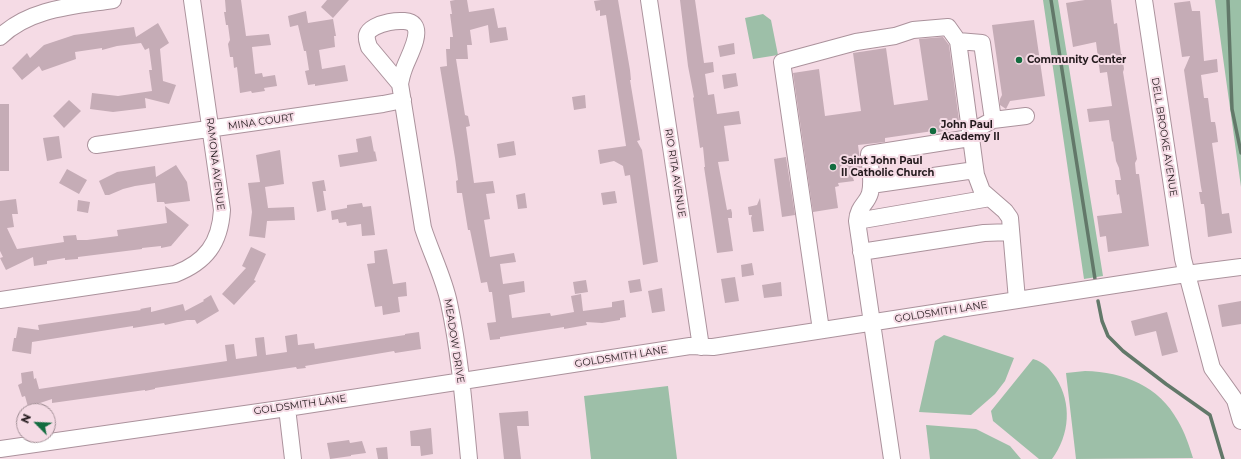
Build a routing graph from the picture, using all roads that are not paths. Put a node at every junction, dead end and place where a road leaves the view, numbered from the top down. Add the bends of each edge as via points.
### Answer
1 (113, 0) edge
2 (192, 0) edge
3 (649, 0) edge
4 (1144, 0) edge
5 (0, 38) edge
6 (958, 40) junction
7 (400, 84) dead end
8 (402, 100) junction
9 (1026, 116) dead end
10 (993, 120) junction
11 (211, 129) junction
12 (970, 138) junction
13 (96, 145) dead end
14 (975, 170) junction
15 (871, 185) junction
16 (990, 198) junction
17 (857, 221) junction
18 (1011, 232) junction
19 (862, 252) junction
20 (1241, 267) edge
21 (1186, 274) junction
22 (0, 300) edge
23 (1017, 300) junction
24 (872, 322) junction
25 (821, 330) junction
26 (701, 347) junction
27 (462, 381) junction
28 (287, 408) junction
29 (1241, 421) edge
30 (0, 449) edge
31 (293, 459) edge
32 (469, 459) edge
33 (892, 459) edge

1 - 5 street via 50,10 24,20
2 - 11 street, RAMONA AVENUE
3 - 26 street, RIO RITA AVENUE
4 - 21 street, DELL BROOKE AVENUE
6 - 10 street via 982,43
6 - 12 street
6 - 25 street via 948,27 913,30 782,62
7 - 8 street, MEADOW DRIVE
8 - 11 street, MINA COURT
8 - 27 street, MEADOW DRIVE via 423,228 449,303
9 - 10 street
10 - 12 street via 980,127
11 - 13 street, MINA COURT
11 - 22 street, RAMONA AVENUE via 222,210 221,223 214,243 201,260 184,271 165,277
12 - 14 street
12 - 15 street via 869,154
14 - 15 street
14 - 16 street via 982,191
15 - 17 street via 870,194 858,212
16 - 17 street
16 - 18 street via 1010,218
17 - 19 street
18 - 19 street via 984,233
18 - 23 street
19 - 24 street
20 - 21 street, GOLDSMITH LANE
21 - 23 street, GOLDSMITH LANE
21 - 29 street, DELL BROOKE AVENUE via 1212,368 1235,400
23 - 24 street, GOLDSMITH LANE
24 - 25 street, GOLDSMITH LANE
24 - 33 street
25 - 26 street, GOLDSMITH LANE
26 - 27 street, GOLDSMITH LANE via 690,346
27 - 28 street, GOLDSMITH LANE
27 - 32 street, MEADOW DRIVE
28 - 30 street, GOLDSMITH LANE
28 - 31 street

